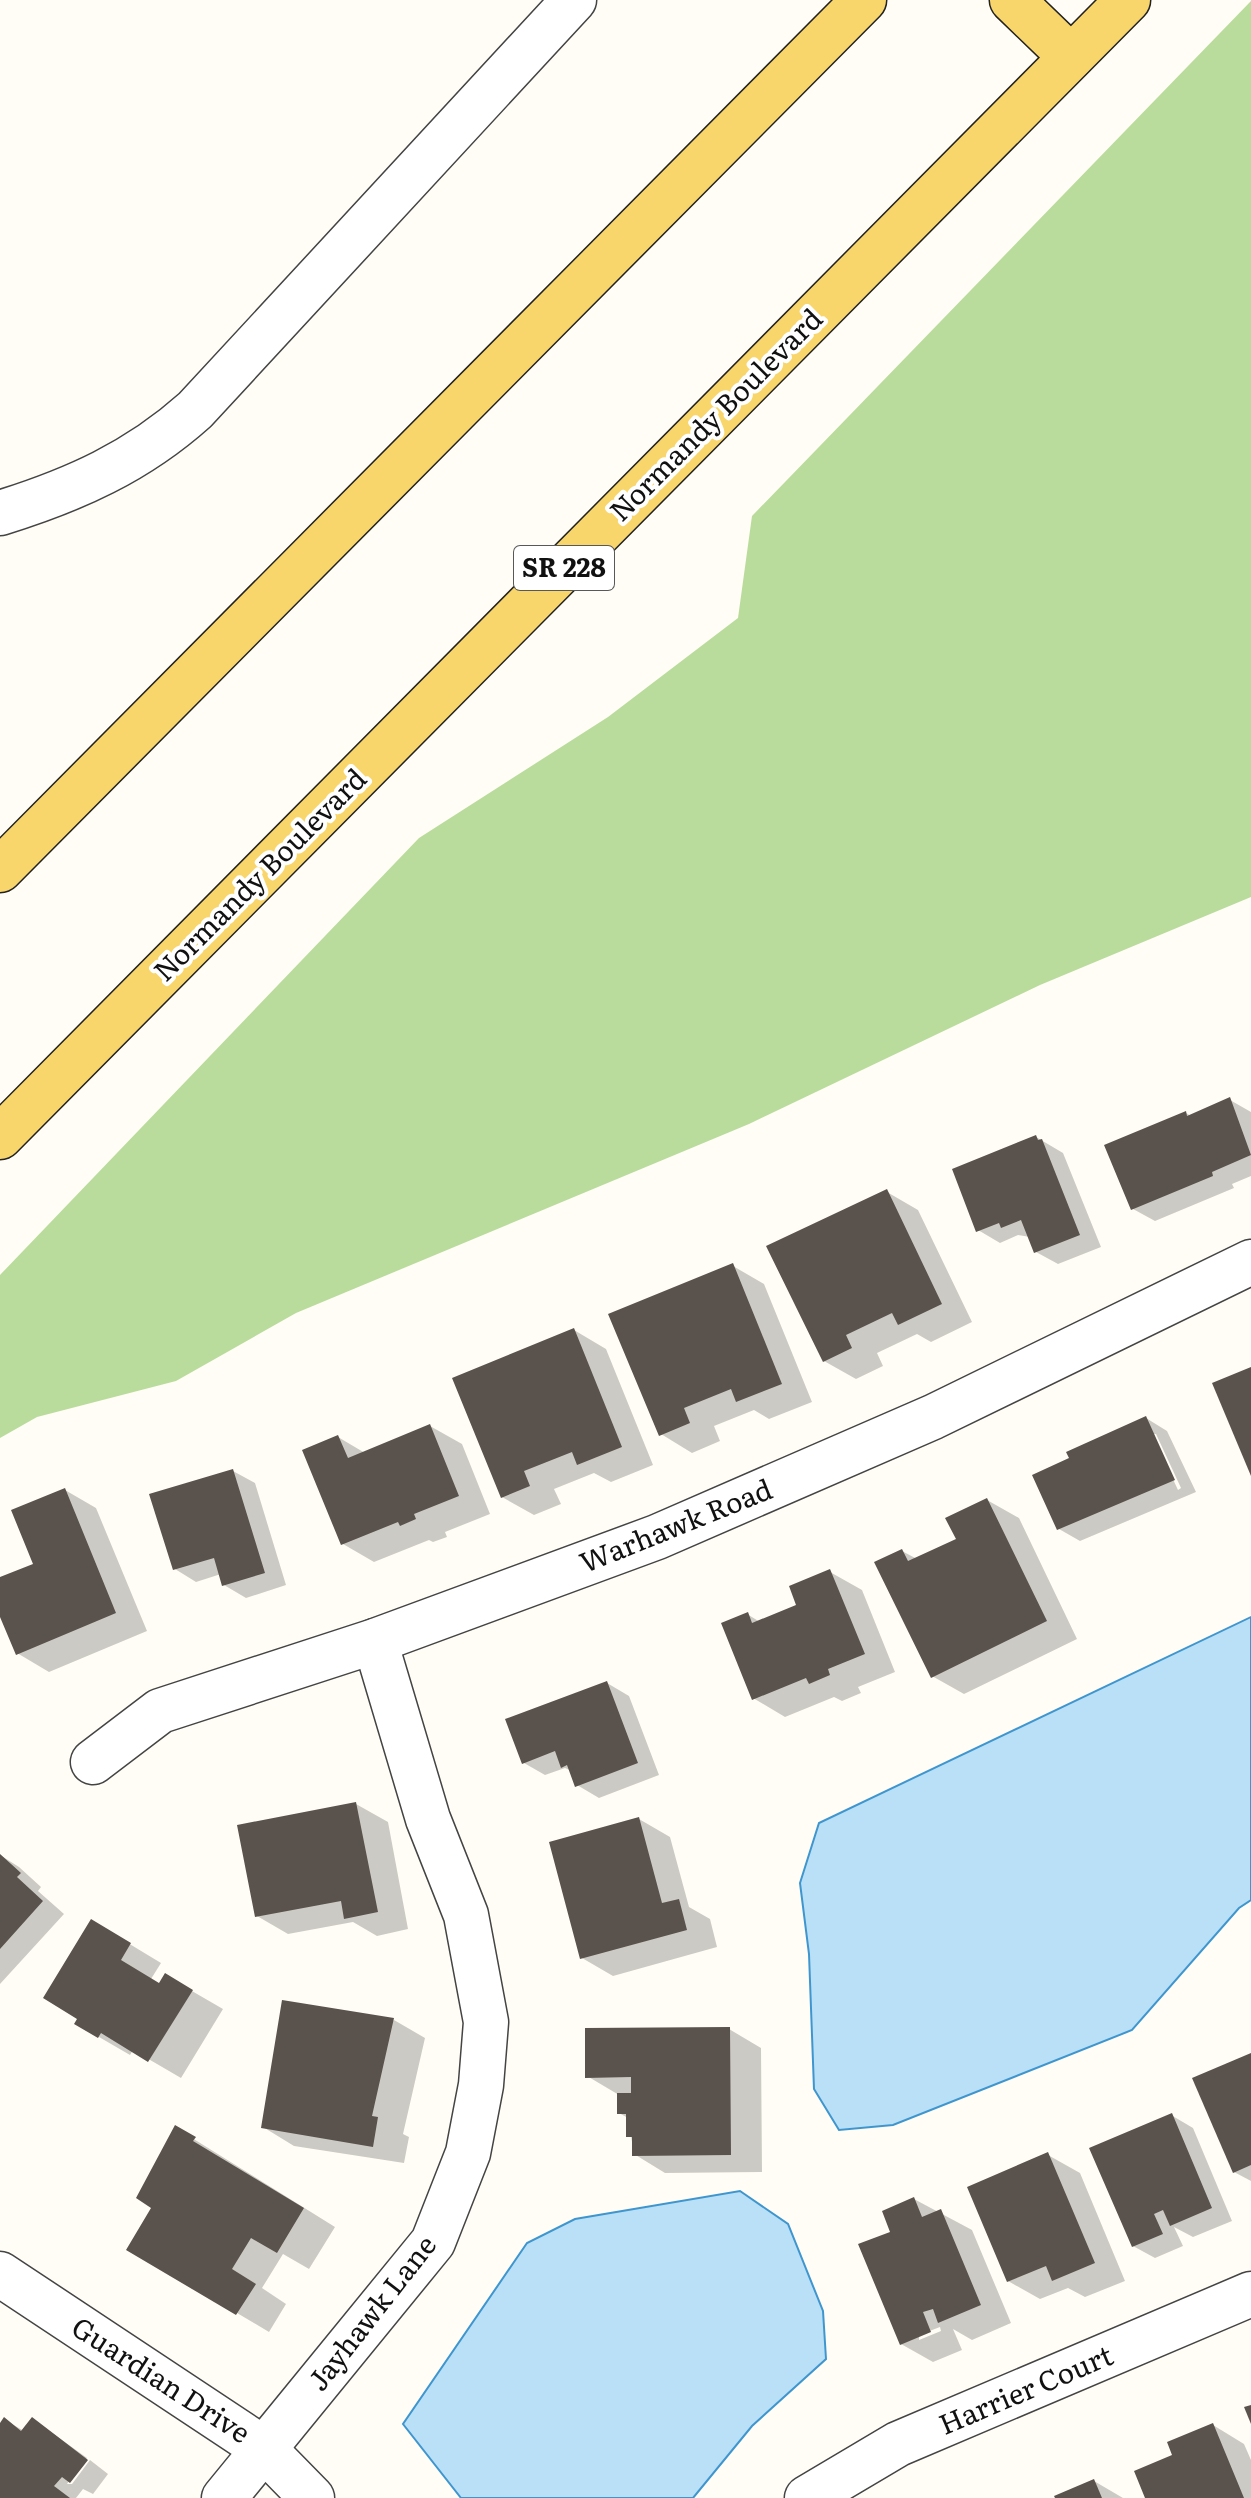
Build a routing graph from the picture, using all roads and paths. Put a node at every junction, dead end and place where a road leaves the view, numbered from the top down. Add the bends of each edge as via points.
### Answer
1 (574, 0) edge
2 (864, 0) edge
3 (1012, 0) edge
4 (1128, 0) edge
5 (1071, 57) junction
6 (0, 513) edge
7 (48, 821) junction
8 (0, 854) edge
9 (0, 870) edge
10 (0, 1137) edge
11 (1251, 1262) edge
12 (375, 1641) junction
13 (93, 1762) dead end
14 (0, 2274) edge
15 (1251, 2294) edge
16 (264, 2449) junction
17 (224, 2498) edge
18 (312, 2498) edge
19 (807, 2498) edge

1 - 6 street via 195,410 108,473
2 - 7 main road
3 - 5 main road
4 - 5 main road, Normandy Boulevard / SR 228
5 - 10 main road, Normandy Boulevard / SR 228
7 - 8 main road
7 - 9 main road
11 - 12 street, Warhawk Road via 933,1417 672,1531
12 - 13 street, Warhawk Road via 160,1711
12 - 16 street, Jayhawk Lane via 428,1819 466,1915 486,2022 481,2085 468,2153 433,2242
14 - 16 street, Guardian Drive
15 - 19 street, Harrier Court via 898,2444
16 - 17 street, Jayhawk Lane
16 - 18 street, Guardian Drive

